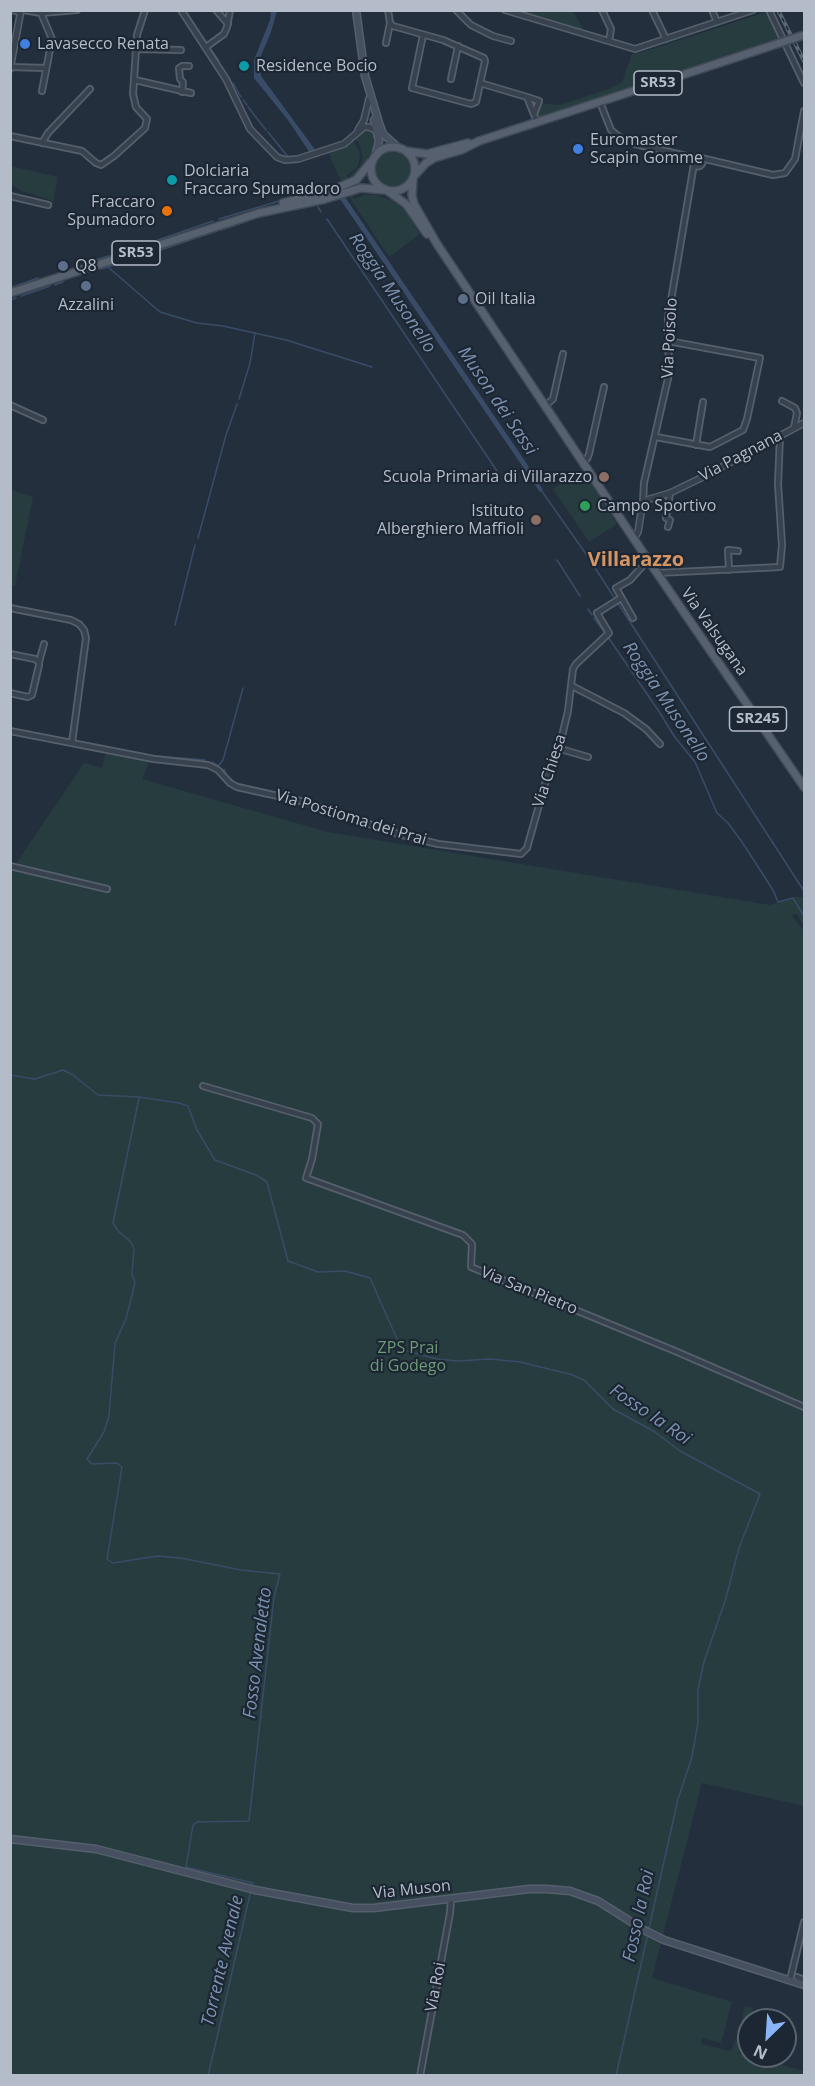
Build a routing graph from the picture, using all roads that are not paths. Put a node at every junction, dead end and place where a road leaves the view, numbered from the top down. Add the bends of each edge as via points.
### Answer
1 (12, 10) edge
2 (77, 10) edge
3 (145, 10) edge
4 (181, 10) edge
5 (216, 10) edge
6 (230, 10) edge
7 (356, 10) edge
8 (388, 10) edge
9 (456, 10) edge
10 (505, 10) edge
11 (652, 10) edge
12 (711, 10) edge
13 (753, 10) edge
14 (770, 10) edge
15 (21, 11) edge
16 (602, 11) edge
17 (40, 13) junction
18 (717, 22) junction
19 (228, 24) junction
20 (391, 25) junction
21 (423, 35) junction
22 (804, 35) edge
23 (666, 39) junction
24 (511, 41) dead end
25 (609, 41) junction
26 (386, 43) dead end
27 (458, 46) junction
28 (206, 47) junction
29 (137, 49) junction
30 (181, 50) dead end
31 (189, 66) dead end
32 (11, 68) edge
33 (46, 68) junction
34 (452, 79) dead end
35 (135, 80) junction
36 (480, 83) junction
37 (804, 83) edge
38 (367, 84) junction
39 (90, 89) dead end
40 (42, 91) dead end
41 (182, 92) junction
42 (190, 93) dead end
43 (527, 97) junction
44 (369, 99) junction
45 (600, 102) junction
46 (804, 111) edge
47 (534, 114) junction
48 (364, 120) junction
49 (374, 120) junction
50 (537, 122) junction
51 (376, 131) junction
52 (355, 134) junction
53 (384, 135) junction
54 (10, 136) edge
55 (479, 141) junction
56 (42, 143) junction
57 (403, 150) junction
58 (374, 158) junction
59 (696, 161) junction
60 (414, 177) junction
61 (345, 189) junction
62 (386, 190) junction
63 (10, 196) edge
64 (48, 205) dead end
65 (437, 244) junction
66 (10, 293) edge
67 (668, 341) junction
68 (563, 354) dead end
69 (604, 387) dead end
70 (782, 401) dead end
71 (703, 402) dead end
72 (10, 405) edge
73 (545, 406) junction
74 (43, 420) dead end
75 (804, 423) edge
76 (794, 428) junction
77 (780, 435) junction
78 (656, 437) junction
79 (696, 445) junction
80 (582, 461) junction
81 (670, 493) junction
82 (643, 501) junction
83 (668, 527) dead end
84 (634, 538) junction
85 (738, 550) dead end
86 (648, 560) junction
87 (729, 570) junction
88 (657, 573) junction
89 (617, 601) junction
90 (10, 608) edge
91 (633, 618) dead end
92 (44, 644) dead end
93 (10, 654) edge
94 (39, 662) junction
95 (572, 686) junction
96 (10, 693) edge
97 (10, 731) edge
98 (72, 743) junction
99 (660, 744) dead end
100 (557, 748) junction
101 (588, 757) dead end
102 (804, 787) edge
103 (523, 853) joint
104 (10, 866) edge
105 (107, 889) dead end
106 (203, 1086) dead end
107 (804, 1407) edge
108 (10, 1839) edge
109 (451, 1899) junction
110 (804, 1922) edge
111 (804, 1951) edge
112 (797, 1952) junction
113 (797, 1977) dead end
114 (790, 1980) junction
115 (804, 1980) edge
116 (804, 1985) edge
117 (420, 2076) edge

1 - 15 street
2 - 17 street
3 - 29 street
4 - 28 street
5 - 19 street
6 - 19 street
7 - 38 main road
8 - 20 street
9 - 24 street via 471,25
10 - 25 street
11 - 23 street
12 - 18 street
13 - 18 street
14 - 37 street
15 - 17 street
15 - 32 street
16 - 25 street via 611,29
17 - 33 street via 52,39
18 - 23 street
19 - 28 street via 223,36
20 - 21 street
20 - 26 street
21 - 27 street
21 - 36 street via 414,90 471,104 476,102
22 - 45 main road, SR53, bridge
23 - 25 street via 635,49
27 - 34 street
27 - 36 street via 484,58
28 - 52 street via 247,123 277,157 293,160 320,153 344,144
29 - 30 street
29 - 35 street
31 - 41 street via 179,68
32 - 33 street
33 - 40 street
35 - 41 street
35 - 56 street via 135,105 146,116 147,126 103,165 96,164 84,152
36 - 43 street
38 - 44 main road
38 - 53 main road
39 - 56 street
41 - 42 street
43 - 47 street
43 - 47 street via 539,101
44 - 48 street
44 - 49 main road
45 - 50 main road, SR53
45 - 59 street via 618,137
46 - 59 street via 795,159 785,172 773,175
47 - 50 street
48 - 49 street
48 - 52 street
49 - 51 main road
49 - 53 street
50 - 55 main road, SR53
51 - 52 street via 366,127
51 - 58 main road via 379,141
53 - 57 main road
54 - 56 street
55 - 57 main road, SR53 via 427,154
55 - 60 main road, SR53 via 434,158
57 - 58 main road, SR53 via 385,149
57 - 60 main road via 414,165
58 - 61 main road, SR53 via 361,177
58 - 62 main road via 373,177
59 - 67 street, Via Poisolo via 670,303
60 - 62 main road, SR53 via 402,189
60 - 65 main road, Via Valsugana / SR245 via 414,204
61 - 62 main road, SR53
61 - 66 main road, SR53
62 - 65 main road, Via Valsugana / SR245 via 406,204
63 - 64 street
65 - 73 main road, Via Valsugana / SR245
67 - 78 street, Via Poisolo via 669,374
67 - 79 street via 760,358 743,430 710,447
68 - 73 street via 553,399
69 - 80 street via 589,454
70 - 76 street via 795,408
71 - 79 street
72 - 74 street
73 - 80 main road, Via Valsugana / SR245
75 - 76 street, Via Pagnana
76 - 77 street, Via Pagnana
77 - 81 street, Via Pagnana
77 - 87 street via 780,567
78 - 79 street
78 - 82 street, Via Poisolo
80 - 84 main road, Via Valsugana / SR245
81 - 82 street, Via Pagnana
81 - 83 street
82 - 84 street, Via Poisolo
84 - 86 main road, Via Valsugana / SR245
85 - 87 street via 728,550
86 - 88 main road, Via Valsugana / SR245
86 - 89 street, Via Chiesa via 630,580 616,588
87 - 88 street
88 - 102 main road, Via Valsugana / SR245
89 - 91 street
89 - 95 street, Via Chiesa via 597,614 609,633 576,664
90 - 98 street via 71,620 84,630
92 - 94 street
93 - 94 street
94 - 96 street via 32,695
95 - 99 street via 624,713
95 - 100 street, Via Chiesa
97 - 98 street, Via Postioma dei Prai
98 - 103 street, Via Postioma dei Prai via 208,765 237,787 304,802 406,836
100 - 101 street
100 - 103 street, Via Chiesa
104 - 105 street
106 - 107 street, Via San Pietro via 312,1118 318,1124 306,1178 463,1235 472,1244 471,1267
108 - 109 main road, Via Muson via 96,1849 252,1889 353,1908
109 - 114 main road, Via Muson via 529,1889 580,1894 676,1944
109 - 117 street, Via Roi
110 - 112 street
111 - 112 street
112 - 114 street
113 - 115 street
114 - 116 main road, Via Muson

